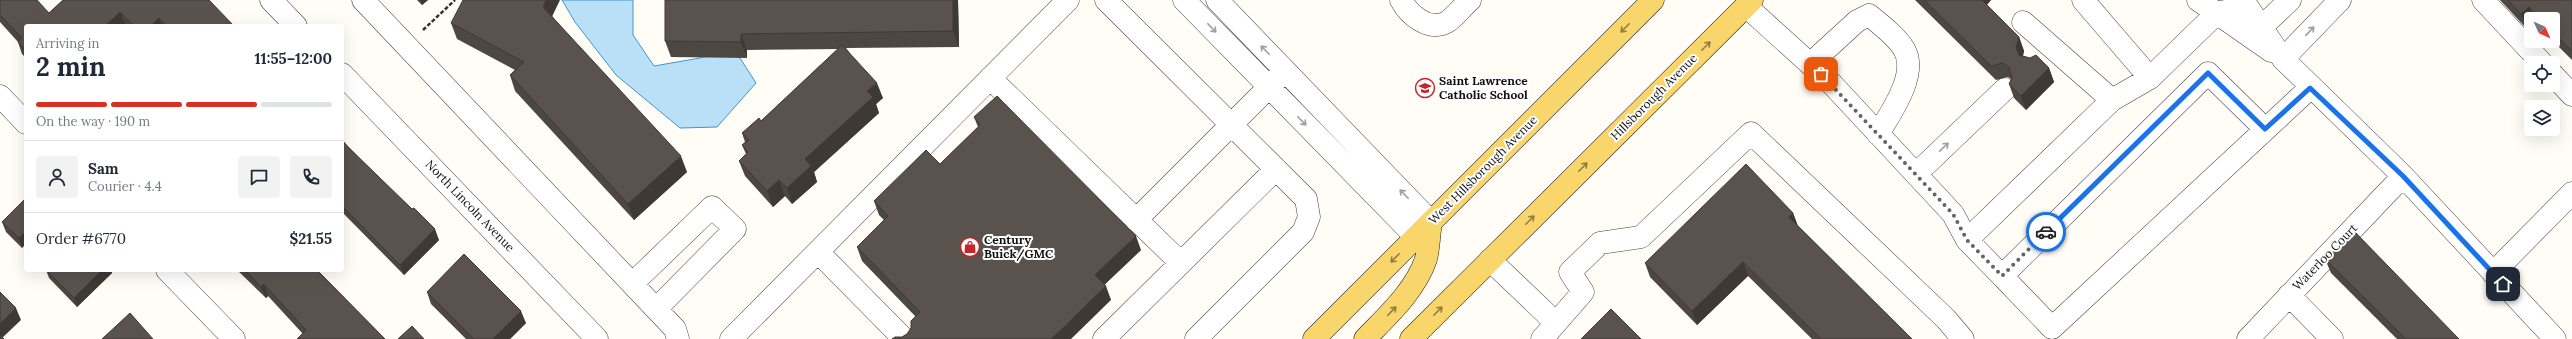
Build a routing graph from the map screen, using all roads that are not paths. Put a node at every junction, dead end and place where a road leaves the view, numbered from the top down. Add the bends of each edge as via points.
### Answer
1 (271, 0) edge
2 (363, 0) edge
3 (1068, 0) edge
4 (1106, 0) edge
5 (1184, 0) edge
6 (1217, 0) edge
7 (1401, 0) edge
8 (1470, 0) edge
9 (1653, 0) edge
10 (2083, 0) edge
11 (2198, 0) edge
12 (2290, 0) edge
13 (2340, 0) edge
14 (2483, 0) edge
15 (1749, 3) edge
16 (2245, 3) edge
17 (2218, 13) junction
18 (2023, 22) dead end
19 (294, 24) edge
20 (2256, 33) junction
21 (2049, 45) junction
22 (2535, 56) edge
23 (2283, 59) junction
24 (2033, 60) edge
25 (1810, 64) junction
26 (1285, 71) junction
27 (344, 76) edge
28 (990, 78) junction
29 (2150, 78) junction
30 (2560, 82) edge
31 (1269, 87) junction
32 (2310, 88) junction
33 (2005, 89) dead end
34 (2572, 95) edge
35 (0, 96) edge
36 (2112, 100) junction
37 (24, 121) edge
38 (1230, 124) junction
39 (2265, 129) junction
40 (1878, 134) junction
41 (1276, 169) junction
42 (1916, 174) junction
43 (2403, 176) junction
44 (2572, 194) edge
45 (1136, 220) junction
46 (1424, 230) junction
47 (1967, 240) junction
48 (818, 252) junction
49 (1490, 260) junction
50 (1181, 263) junction
51 (169, 272) edge
52 (2493, 273) junction
53 (2002, 276) junction
54 (633, 284) junction
55 (2289, 295) junction
56 (656, 309) junction
57 (1556, 323) junction
58 (234, 339) edge
59 (597, 339) edge
60 (678, 339) edge
61 (731, 339) edge
62 (904, 339) edge
63 (1104, 339) edge
64 (1196, 339) edge
65 (1314, 339) edge
66 (1365, 339) edge
67 (1411, 339) edge
68 (1542, 339) edge
69 (1963, 339) edge
70 (2248, 339) edge
71 (2332, 339) edge
72 (2555, 339) edge

1 - 19 street
2 - 54 street
3 - 28 street
4 - 38 street
5 -> 31 street
26 -> 6 street
7 - 8 street via 1407,12 1427,24 1446,22
9 -> 46 main road, West Hillsborough Avenue
10 - 29 street
11 - 17 street
12 - 20 street
23 -> 13 street
14 - 22 street
15 - 25 street
49 -> 15 main road, Hillsborough Avenue
16 - 17 street
16 - 20 street
17 - 20 street
17 - 29 street
18 - 21 street
20 - 23 street
21 - 24 street
21 - 36 street
23 - 32 street
25 - 40 street
25 - 40 street via 1856,21 1869,15 1905,50 1908,70 1903,91
26 - 31 street
46 -> 26 street
27 - 59 street, North Lincoln Avenue
28 - 45 street
28 - 48 street
29 - 36 street
30 - 34 street
31 - 38 street
31 -> 46 street
32 - 39 street
32 - 43 street
42 -> 33 street
35 - 37 street
36 - 47 street
38 - 41 street
38 - 45 street
39 - 53 street via 2052,328
39 - 53 street via 2208,73
40 - 42 street
41 - 50 street
41 - 64 street via 1306,199 1309,217 1303,232
42 - 47 street via 1953,214
43 - 52 street
43 - 55 street, Waterloo Court
44 - 52 street
45 - 50 street
46 -> 65 main road, West Hillsborough Avenue
66 -> 46 main road via 1404,298 1415,280 1426,258
47 - 53 street
48 - 61 street
48 - 62 street
49 - 57 street
67 -> 49 main road
50 - 63 street
51 - 58 street
52 - 72 street
54 - 56 street
54 - 56 street via 712,207 735,228
55 - 70 street, Waterloo Court
55 - 71 street
56 - 60 street via 675,329
57 - 68 street
57 - 69 street via 1584,292 1570,272 1600,243 1641,237 1751,133 1946,319

